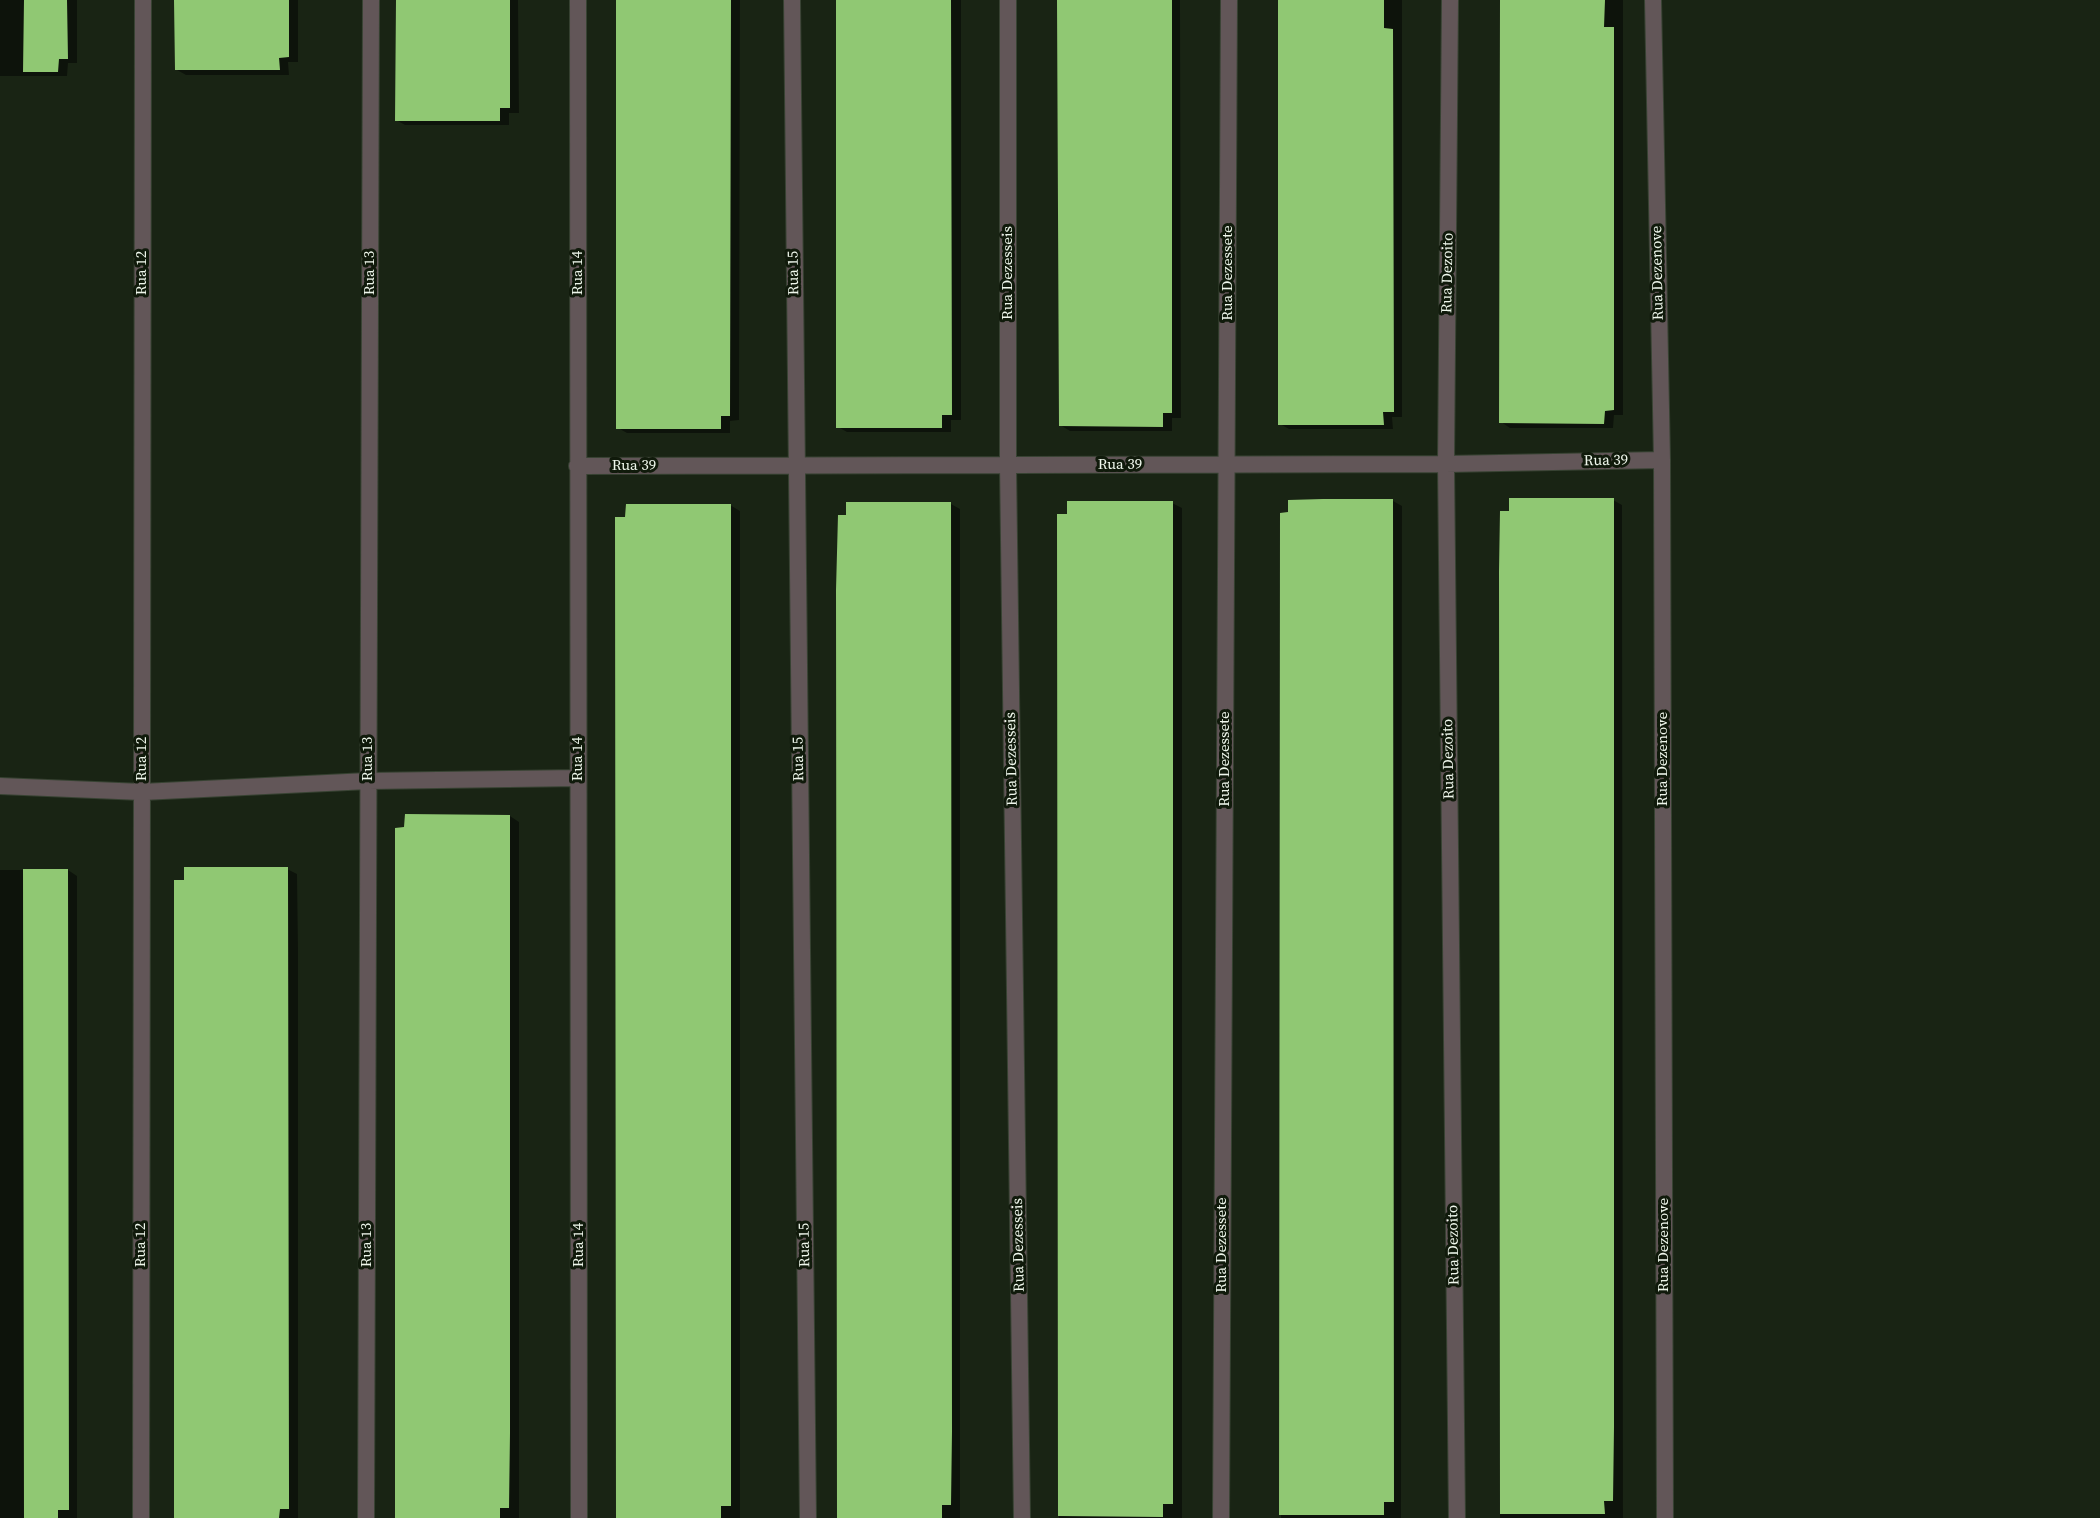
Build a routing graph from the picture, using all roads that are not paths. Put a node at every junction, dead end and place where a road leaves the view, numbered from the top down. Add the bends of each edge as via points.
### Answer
1 (143, 0) edge
2 (371, 0) edge
3 (578, 0) edge
4 (792, 0) edge
5 (1008, 0) edge
6 (1229, 0) edge
7 (1450, 0) edge
8 (1653, 0) edge
9 (1662, 460) junction
10 (1227, 464) junction
11 (1446, 464) junction
12 (1008, 465) junction
13 (578, 466) junction
14 (796, 466) junction
15 (578, 778) junction
16 (368, 781) junction
17 (0, 786) edge
18 (142, 792) junction
19 (141, 1518) edge
20 (366, 1518) edge
21 (579, 1518) edge
22 (808, 1518) edge
23 (1022, 1518) edge
24 (1221, 1518) edge
25 (1457, 1518) edge
26 (1665, 1518) edge

1 - 18 street, Rua 12
2 - 16 street, Rua 13
3 - 13 street, Rua 14
4 - 14 street, Rua 15
5 - 12 street, Rua Dezesseis
6 - 10 street, Rua Dezessete
7 - 11 street, Rua Dezoito
8 - 9 street, Rua Dezenove
9 - 11 street, Rua 39
9 - 26 street, Rua Dezenove
10 - 11 street, Rua 39
10 - 12 street, Rua 39
10 - 24 street, Rua Dezessete
11 - 25 street, Rua Dezoito
12 - 14 street, Rua 39
12 - 23 street, Rua Dezesseis
13 - 14 street, Rua 39
13 - 15 street, Rua 14
14 - 22 street, Rua 15
15 - 16 street
15 - 21 street, Rua 14
16 - 18 street
16 - 20 street, Rua 13
17 - 18 street
18 - 19 street, Rua 12

